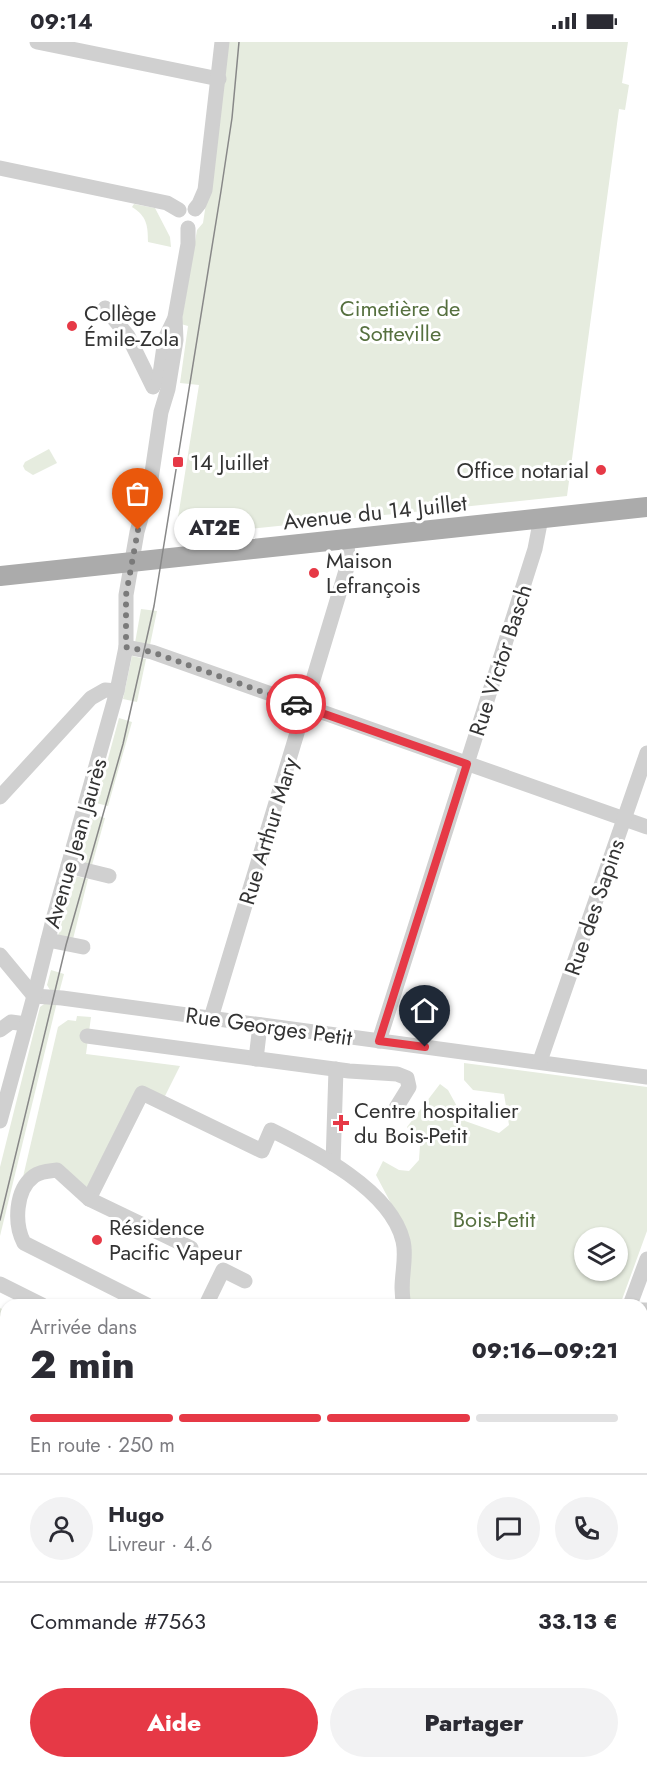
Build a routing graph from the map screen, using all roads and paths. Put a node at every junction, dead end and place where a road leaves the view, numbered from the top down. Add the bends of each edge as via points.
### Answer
1 (37, 42) edge
2 (222, 42) edge
3 (219, 80) junction
4 (0, 168) edge
5 (187, 210) junction
6 (105, 308) dead end
7 (153, 387) dead end
8 (647, 507) edge
9 (541, 519) junction
10 (347, 539) junction
11 (132, 562) junction
12 (0, 576) edge
13 (126, 647) junction
14 (117, 691) junction
15 (306, 707) junction
16 (647, 753) edge
17 (467, 764) junction
18 (0, 795) edge
19 (624, 819) junction
20 (647, 827) edge
21 (68, 866) junction
22 (109, 876) dead end
23 (48, 940) junction
24 (82, 948) dead end
25 (0, 955) edge
26 (34, 996) junction
27 (211, 1018) junction
28 (26, 1024) junction
29 (260, 1025) junction
30 (0, 1030) edge
31 (87, 1036) dead end
32 (379, 1041) junction
33 (256, 1059) junction
34 (540, 1061) junction
35 (336, 1069) junction
36 (647, 1077) edge
37 (396, 1108) dead end
38 (0, 1121) edge
39 (333, 1164) junction
40 (89, 1199) junction
41 (191, 1248) dead end
42 (647, 1259) edge
43 (245, 1281) dead end
44 (0, 1284) edge
45 (30, 1299) edge
46 (135, 1299) edge
47 (209, 1299) edge
48 (403, 1299) edge
49 (632, 1299) edge

1 - 3 street
2 - 3 street
3 - 5 street via 205,190 200,204
4 - 5 street
5 - 11 street, Avenue Jean Jaurès via 198,215 197,222 188,228 176,317 165,339 156,398 161,412 150,486
6 - 7 street via 128,336
8 - 9 main road, Avenue du 14 Juillet
9 - 10 main road, Avenue du 14 Juillet
9 - 17 street, Rue Victor Basch
10 - 11 main road, Avenue du 14 Juillet
10 - 15 street, Rue Arthur Mary via 348,564
11 - 12 main road, Avenue du 14 Juillet
11 - 13 street, Avenue Jean Jaurès via 126,595
13 - 14 street, Avenue Jean Jaurès
13 - 15 street via 156,653
14 - 18 street via 105,690 91,698
14 - 21 street, Avenue Jean Jaurès
15 - 17 street
15 - 27 street, Rue Arthur Mary
16 - 19 street, Rue des Sapins
17 - 19 street
17 - 32 street, Rue Victor Basch
19 - 20 street
19 - 34 street, Rue des Sapins
21 - 22 street
21 - 23 street, Avenue Jean Jaurès
23 - 24 street
23 - 26 street, Avenue Jean Jaurès
25 - 26 street
26 - 27 street, Rue Georges Petit
26 - 28 street, Avenue Jean Jaurès
27 - 29 street, Rue Georges Petit
28 - 30 street via 11,1022
28 - 38 street, Avenue Jean Jaurès
29 - 32 street, Rue Georges Petit
29 - 33 street
31 - 33 street
32 - 34 street, Rue Georges Petit
33 - 35 street
34 - 36 street, Rue Georges Petit
35 - 37 street via 407,1078 409,1087
35 - 39 street
39 - 40 street via 271,1130 262,1151 141,1093
39 - 48 street via 385,1206 396,1222 405,1254 401,1275
40 - 41 street
40 - 46 street via 57,1170 35,1176 25,1185 19,1208 19,1233 24,1242
42 - 49 street
43 - 47 street via 223,1270
44 - 45 street

